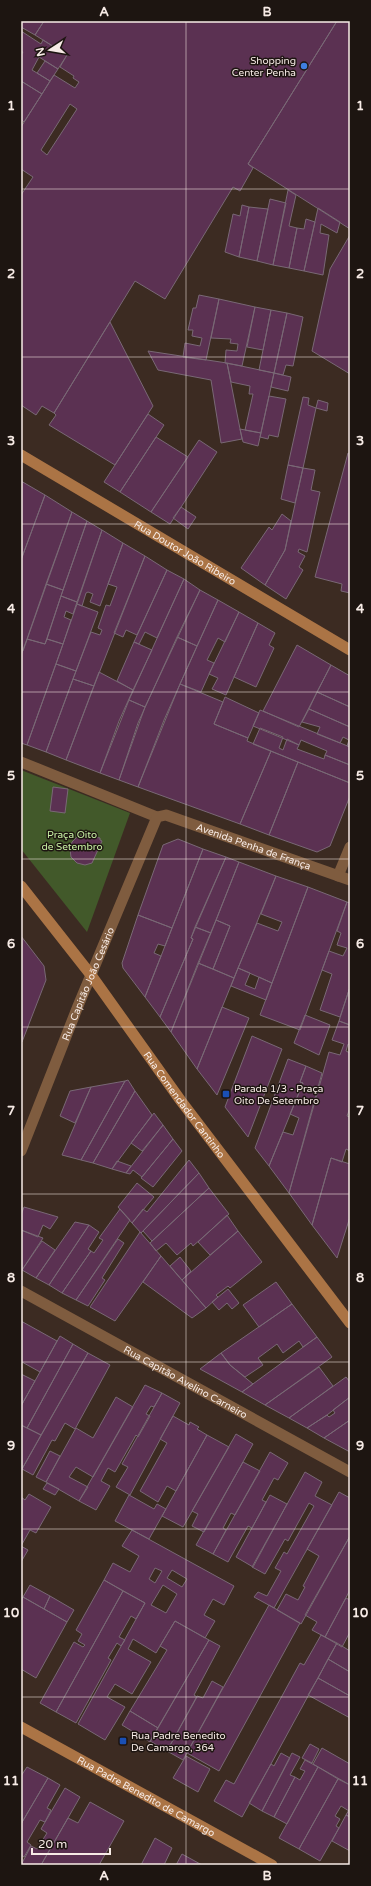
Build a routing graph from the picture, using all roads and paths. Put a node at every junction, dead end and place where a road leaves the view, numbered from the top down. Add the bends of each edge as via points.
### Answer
1 (21, 454) edge
2 (350, 650) edge
3 (21, 762) edge
4 (157, 817) junction
5 (350, 847) edge
6 (338, 876) junction
7 (350, 880) edge
8 (21, 886) edge
9 (91, 975) junction
10 (21, 1151) edge
11 (21, 1291) edge
12 (350, 1323) edge
13 (350, 1472) edge
14 (21, 1727) edge
15 (272, 1865) edge

1 - 2 main road, Rua Doutor João Ribeiro
3 - 4 street, Avenida Penha de França
4 - 6 street, Avenida Penha de França via 166,815
4 - 9 street, Rua Capitão João Cesário
5 - 6 street
6 - 7 street, Avenida Penha de França
8 - 9 main road, Rua Comendador Cantinho
9 - 10 street, Rua Capitão João Cesário
9 - 12 main road, Rua Comendador Cantinho via 181,1101
11 - 13 street, Rua Capitão Avelino Carneiro
14 - 15 main road, Rua Padre Benedito de Camargo

